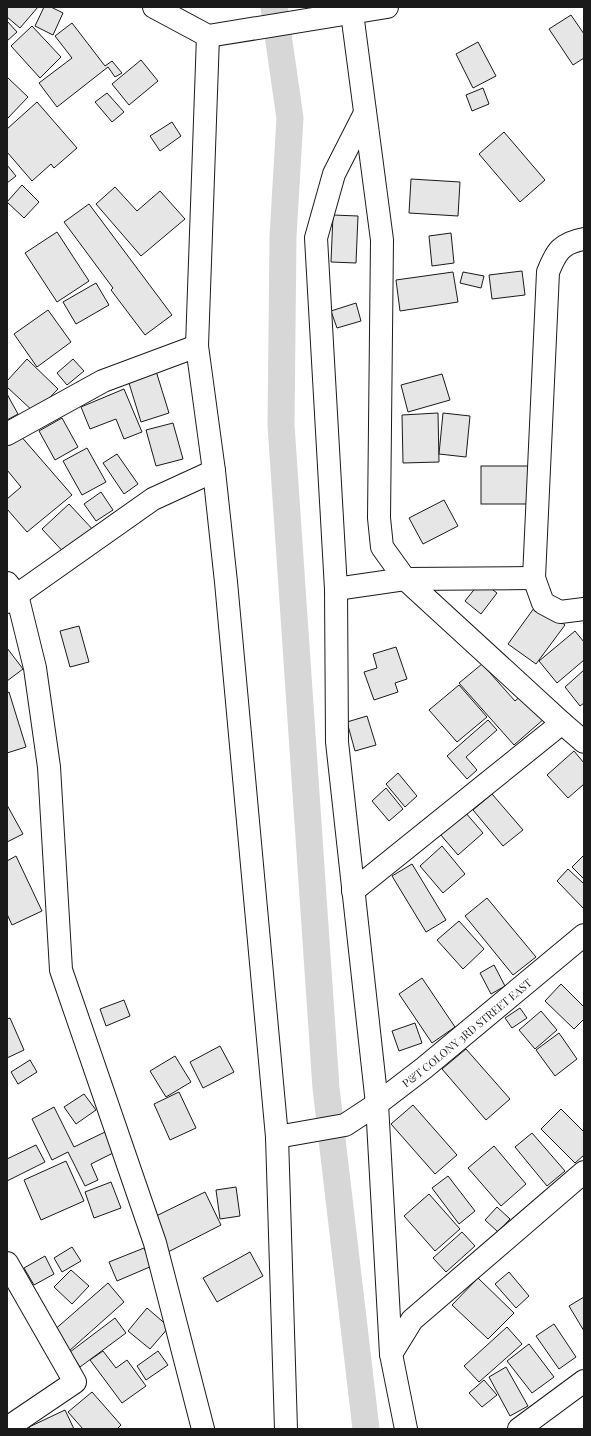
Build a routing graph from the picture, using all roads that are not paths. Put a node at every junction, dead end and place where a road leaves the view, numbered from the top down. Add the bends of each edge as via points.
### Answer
1 (154, 7) edge
2 (387, 7) edge
3 (345, 14) junction
4 (208, 36) junction
5 (365, 114) junction
6 (584, 239) edge
7 (197, 346) junction
8 (7, 434) edge
9 (214, 471) junction
10 (534, 578) junction
11 (405, 579) junction
12 (336, 589) junction
13 (10, 594) edge
14 (584, 609) edge
15 (562, 723) junction
16 (584, 742) edge
17 (353, 891) junction
18 (584, 935) edge
19 (377, 1104) junction
20 (277, 1137) junction
21 (584, 1172) edge
22 (7, 1263) edge
23 (391, 1354) junction
24 (584, 1381) edge
25 (7, 1428) edge
26 (203, 1429) edge
27 (286, 1429) edge
28 (406, 1429) edge
29 (519, 1429) edge

1 - 4 street
2 - 3 street
3 - 4 street
3 - 5 street
4 - 7 street
5 - 11 street via 382,240 379,518 382,546
5 - 12 street via 334,174 316,238
6 - 10 street via 571,242 556,253 548,272
7 - 8 street via 103,381
7 - 9 street
9 - 13 street via 153,499
9 - 20 street
10 - 11 street
10 - 14 street via 543,602 560,612
11 - 12 street
11 - 15 street
12 - 17 street via 337,742
13 - 26 street via 35,668 49,767 61,970 155,1243
15 - 16 street
15 - 17 street
17 - 19 street
18 - 19 street, P&T COLONY 3RD STREET EAST
19 - 20 street, P&T COLONY 3RD STREET EAST via 345,1125
19 - 23 street
20 - 27 street
21 - 23 street via 412,1320
22 - 25 street via 75,1382
23 - 28 street
24 - 29 street

